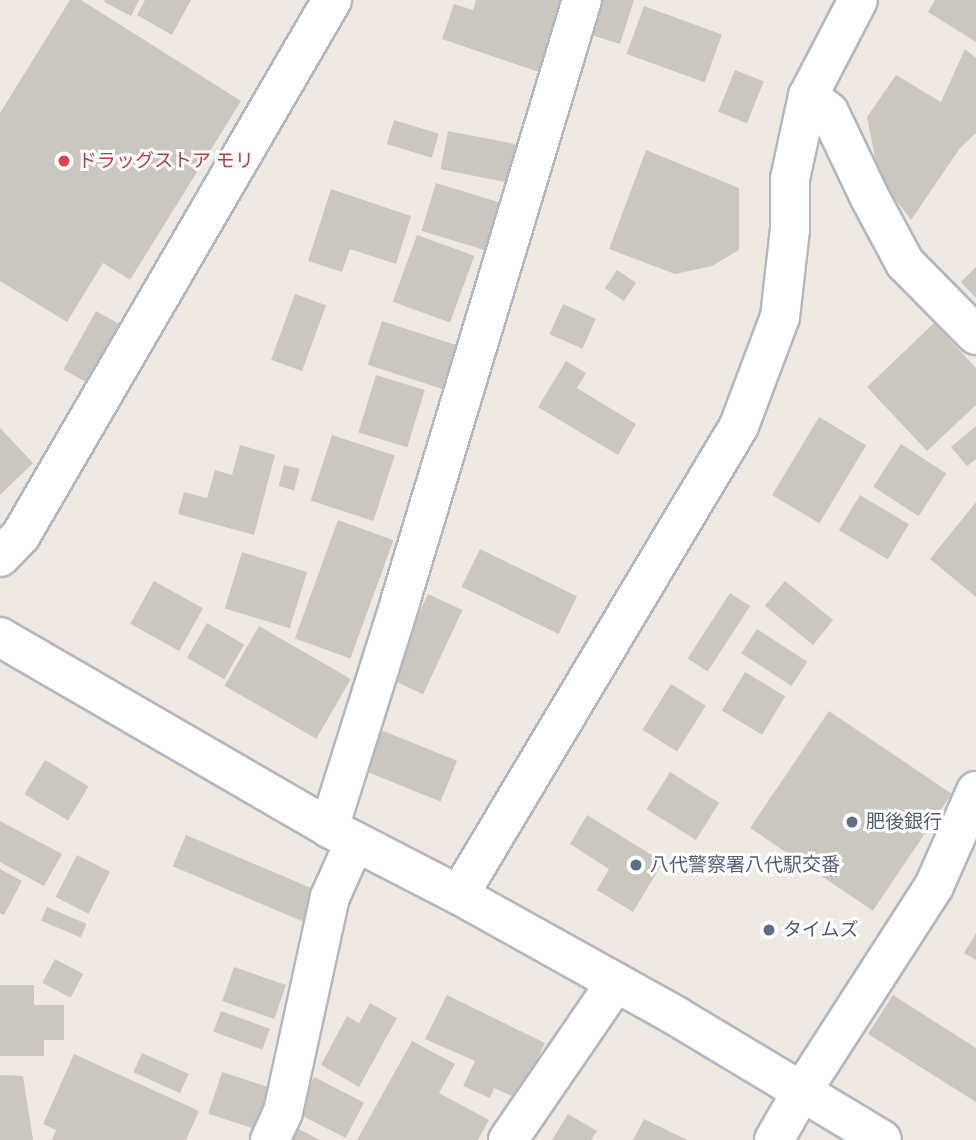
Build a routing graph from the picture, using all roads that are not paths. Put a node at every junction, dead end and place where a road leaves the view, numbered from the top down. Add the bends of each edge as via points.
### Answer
1 (332, 0) edge
2 (582, 0) edge
3 (858, 0) edge
4 (808, 96) junction
5 (976, 335) edge
6 (0, 557) edge
7 (0, 638) edge
8 (976, 791) edge
9 (342, 834) junction
10 (459, 895) junction
11 (616, 982) junction
12 (802, 1091) junction
13 (270, 1140) edge
14 (508, 1140) edge
15 (774, 1140) edge
16 (882, 1140) edge

1 - 6 street via 21,535
2 - 9 street via 401,599
3 - 4 street
4 - 5 street via 829,112 905,263
4 - 10 street via 790,178 790,229 780,317 739,426
7 - 9 street
8 - 12 street via 934,886
9 - 10 street
9 - 13 street via 283,1112
10 - 11 street
11 - 12 street
11 - 14 street
12 - 15 street
12 - 16 street

